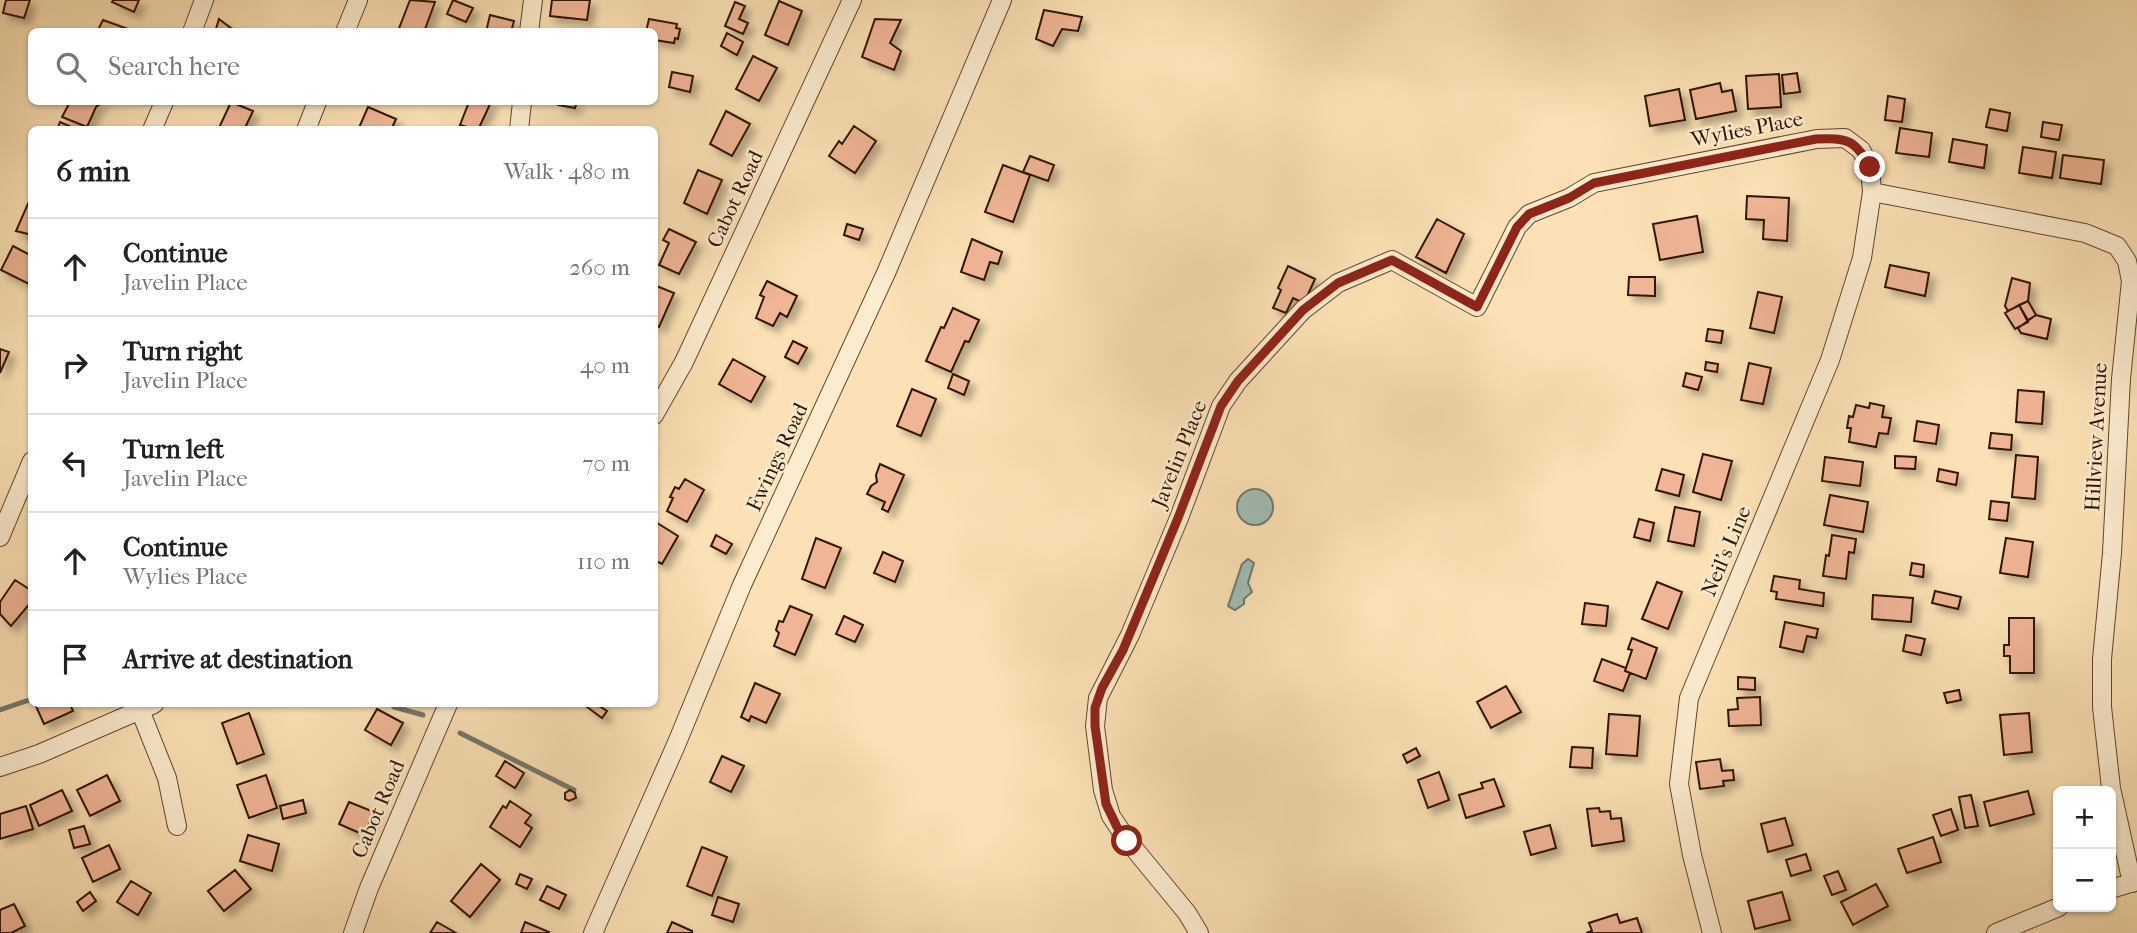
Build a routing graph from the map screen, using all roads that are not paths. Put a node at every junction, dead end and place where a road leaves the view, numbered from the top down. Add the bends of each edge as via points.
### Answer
1 (204, 0) edge
2 (358, 0) edge
3 (533, 0) edge
4 (852, 0) edge
5 (1002, 0) edge
6 (194, 28) edge
7 (347, 28) edge
8 (530, 28) edge
9 (163, 105) edge
10 (316, 105) edge
11 (522, 105) edge
12 (154, 126) edge
13 (308, 126) edge
14 (519, 126) edge
15 (1594, 183) joint
16 (1872, 192) junction
17 (2131, 330) edge
18 (658, 408) edge
19 (28, 470) edge
20 (0, 537) edge
21 (147, 707) edge
22 (446, 707) edge
23 (0, 767) edge
24 (177, 825) dead end
25 (2134, 882) edge
26 (2116, 887) edge
27 (2053, 909) edge
28 (353, 933) edge
29 (593, 933) edge
30 (1199, 933) edge
31 (1712, 933) edge
32 (1996, 933) edge

1 - 6 street
2 - 7 street
3 - 8 street
4 - 18 street, Cabot Road via 684,362
5 - 29 street, Ewings Road via 886,274 742,585
9 - 12 street
10 - 13 street
11 - 14 street
15 - 16 street, Wylies Place via 1816,139 1845,138 1861,150 1870,167
15 - 30 street, Javelin Place via 1529,214 1517,227 1477,307 1392,260 1338,283 1303,310 1221,406 1130,635 1102,688 1094,717 1111,816
16 - 17 street, Hillview Avenue via 2109,241 2123,253 2130,270
16 - 31 street, Neil's Line via 1862,258 1830,360 1689,698 1679,784
17 - 25 street, Hillview Avenue via 2102,659 2102,707 2111,788
19 - 20 street
21 - 23 street
21 - 24 street
22 - 28 street, Cabot Road
25 - 26 street
27 - 32 street

